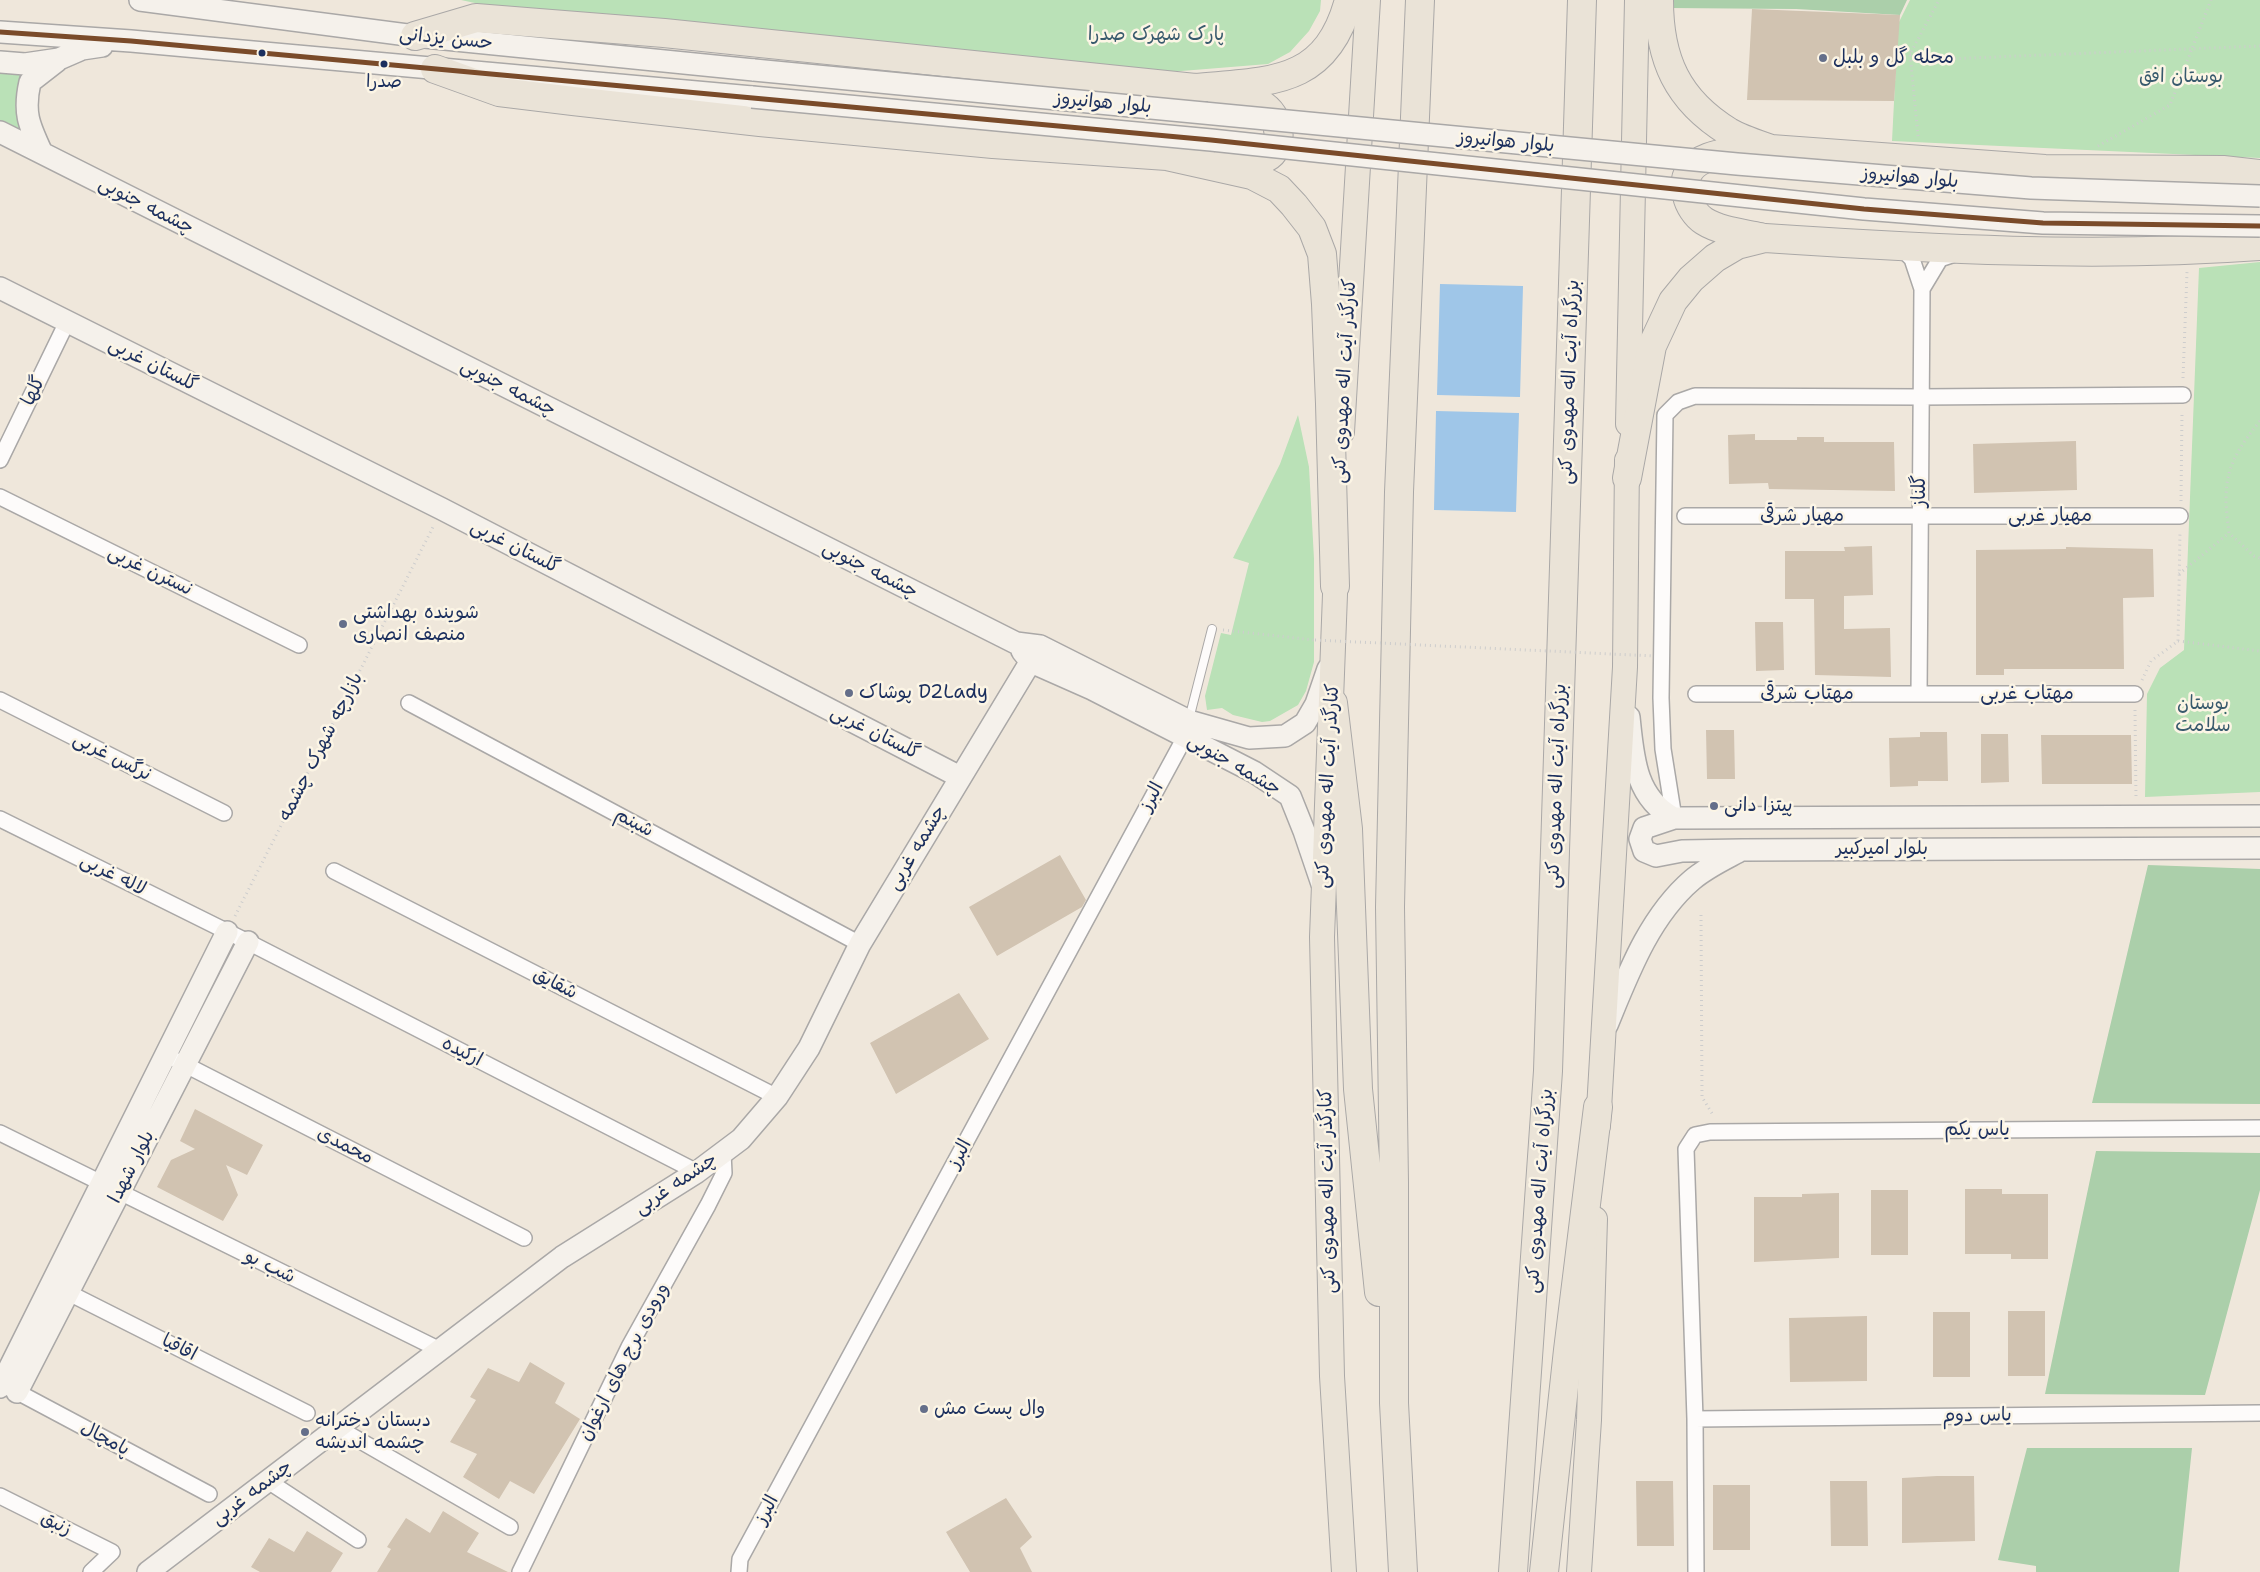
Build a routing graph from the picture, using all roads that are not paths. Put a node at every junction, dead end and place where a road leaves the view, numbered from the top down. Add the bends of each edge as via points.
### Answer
1 (140, 0) edge
2 (1349, 0) edge
3 (1368, 0) edge
4 (1420, 0) edge
5 (1582, 0) edge
6 (1637, 0) edge
7 (1660, 0) edge
8 (0, 32) edge
9 (415, 36) junction
10 (131, 42) junction
11 (59, 59) junction
12 (0, 62) edge
13 (435, 69) junction
14 (754, 70) joint
15 (1195, 88) junction
16 (752, 97) joint
17 (0, 132) edge
18 (1771, 149) junction
19 (42, 153) junction
20 (1167, 156) junction
21 (2260, 174) edge
22 (2260, 196) edge
23 (2260, 226) edge
24 (1765, 238) junction
25 (2260, 246) edge
26 (1899, 247) junction
27 (1966, 250) junction
28 (0, 288) edge
29 (1922, 289) junction
30 (67, 322) junction
31 (2183, 395) road end
32 (1921, 397) junction
33 (0, 460) edge
34 (1627, 478) junction
35 (0, 497) edge
36 (1685, 516) dead end
37 (1920, 516) junction
38 (2180, 516) road end
39 (1335, 586) junction
40 (1212, 630) road end
41 (299, 645) dead end
42 (1035, 654) junction
43 (1334, 654) junction
44 (1624, 667) junction
45 (1696, 694) dead end
46 (1919, 694) junction
47 (2135, 694) road end
48 (0, 700) edge
49 (409, 703) dead end
50 (1333, 703) junction
51 (1187, 729) junction
52 (960, 777) junction
53 (224, 813) dead end
54 (2260, 816) edge
55 (1674, 818) junction
56 (0, 819) edge
57 (2260, 848) edge
58 (1742, 850) junction
59 (334, 871) dead end
60 (1323, 888) junction
61 (227, 932) junction
62 (248, 942) junction
63 (860, 944) junction
64 (1603, 1034) junction
65 (165, 1055) junction
66 (185, 1064) junction
67 (777, 1097) junction
68 (1598, 1107) junction
69 (2260, 1128) edge
70 (0, 1133) edge
71 (723, 1153) junction
72 (697, 1172) junction
73 (110, 1188) junction
74 (524, 1238) dead end
75 (60, 1288) junction
76 (440, 1350) junction
77 (6, 1387) edge
78 (1394, 1403) junction
79 (307, 1413) dead end
80 (2260, 1413) edge
81 (1695, 1419) junction
82 (338, 1428) junction
83 (268, 1482) junction
84 (209, 1494) dead end
85 (0, 1496) edge
86 (510, 1527) dead end
87 (358, 1540) dead end
88 (1581, 1541) junction
89 (163, 1565) edge
90 (1341, 1565) edge
91 (90, 1572) edge
92 (148, 1572) edge
93 (520, 1572) edge
94 (739, 1572) edge
95 (1403, 1572) edge
96 (1513, 1572) edge
97 (1544, 1572) edge
98 (1579, 1572) edge
99 (1588, 1572) edge
100 (1696, 1572) edge

1 - 9 main road, حسن یزدانی
2 - 15 highway via 1332,41 1317,58 1297,72 1277,79
3 - 39 main road, کنارگذر آیت اله مهدوی کنی
4 - 78 highway via 1399,492 1390,907
5 - 96 highway, بزرگراه آیت اله مهدوی کنی via 1548,1071
6 - 34 main road
7 - 18 highway via 1663,47 1686,96 1708,118 1730,133
8 - 10 main road, حسن یزدانی
9 - 14 main road, حسن یزدانی
9 - 15 highway via 476,18 664,33
10 - 11 main road via 82,49
10 - 13 main road, حسن یزدانی
11 - 12 main road via 25,64
11 - 19 main road via 30,82 25,103 30,127
13 - 16 main road, حسن یزدانی
13 - 20 highway via 499,92 573,101 993,144
14 - 22 main road, بلوار هوانیروز, bridge via 1737,164 2031,188
15 - 20 highway via 1247,98 1264,106 1274,116 1278,127 1279,139 1274,152 1262,160 1251,162
16 - 23 main road, بلوار هوانیروز, bridge via 1211,140 1864,209 2043,223
17 - 19 main road, چشمه جنوبی
18 - 21 highway via 2045,169 2223,170
18 - 24 highway via 1724,151 1701,160 1689,170 1685,189 1689,204 1703,220 1726,230
19 - 42 main road, چشمه جنوبی
20 - 39 highway via 1252,175 1279,189 1312,228 1322,254 1326,304
24 - 26 highway
24 - 34 highway via 1737,245 1715,258 1673,301 1652,346
25 - 27 highway via 2098,253
26 - 27 highway
26 - 29 street via 1912,259
27 - 29 street via 1940,259
28 - 30 main road, گلستان غربی
29 - 32 street, گلناز
30 - 33 street, گلها
30 - 52 main road, گلستان غربی via 442,509
31 - 32 street
32 - 37 street, گلناز
32 - 55 street via 1695,396 1678,402 1665,415 1661,698 1663,749
34 - 44 main road
35 - 41 street, نسترن غربی
36 - 37 street, مهیار شرقی
37 - 38 street, مهیار غربی
37 - 46 street, گلناز
39 - 43 main road, کنارگذر آیت اله مهدوی کنی
40 - 51 lane
42 - 51 main road, چشمه جنوبی
42 - 52 main road, چشمه غربی
43 - 50 main road, کنارگذر آیت اله مهدوی کنی
43 - 51 main road, چشمه جنوبی via 1316,704 1305,724 1285,736 1249,738
44 - 55 main road via 1632,745 1641,782 1660,811
44 - 64 main road
45 - 46 street, مهتاب شرقی
46 - 47 street, مهتاب غربی
48 - 53 street, نرگس غربی
49 - 63 street, شبنم
50 - 60 main road, کنارگذر آیت اله مهدوی کنی
50 - 78 highway via 1348,829 1358,1089 1372,1235
51 - 60 main road, چشمه جنوبی via 1290,796
51 - 94 street, البرز via 740,1559
52 - 63 main road, چشمه غربی
54 - 55 main road, بلوار امیرکبیر
55 - 58 main road, بلوار امیرکبیر via 1644,828 1640,839 1644,851 1656,856 1682,851
56 - 61 street, لاله غربی
57 - 58 main road, بلوار امیرکبیر
58 - 64 main road, بلوار امیرکبیر via 1693,879 1663,911 1629,970
59 - 67 street, شقایق
60 - 90 main road, کنارگذر آیت اله مهدوی کنی via 1332,1376
61 - 62 street, ارکیده
61 - 65 main road, بلوار شهدا
62 - 66 main road, بلوار شهدا
62 - 72 street, ارکیده
63 - 67 main road, چشمه غربی via 809,1048
64 - 68 main road
65 - 66 street, محمدی
65 - 73 main road, بلوار شهدا
66 - 73 main road, بلوار شهدا
66 - 74 street, محمدی
67 - 71 main road, چشمه غربی via 741,1139
68 - 88 main road via 1589,1420
68 - 97 highway
69 - 81 street, یاس یکم via 1725,1132 1695,1135 1686,1149
70 - 73 street, شب بو
71 - 72 main road, چشمه غربی
71 - 93 street, ورودی برج های ارغوان via 724,1173 629,1347
72 - 76 main road, چشمه غربی via 562,1257
73 - 75 main road, بلوار شهدا
73 - 76 street, شب بو
75 - 77 main road, بلوار شهدا
75 - 79 street, اقاقیا
76 - 82 main road, چشمه غربی
77 - 84 street, پامچال
78 - 95 highway
80 - 81 street, یاس دوم
81 - 100 street
82 - 83 main road, چشمه غربی
82 - 86 street
83 - 87 street
83 - 89 main road, چشمه غربی
85 - 91 street, زنبق via 112,1552
88 - 98 main road
88 - 99 main road
89 - 92 main road, چشمه غربی

